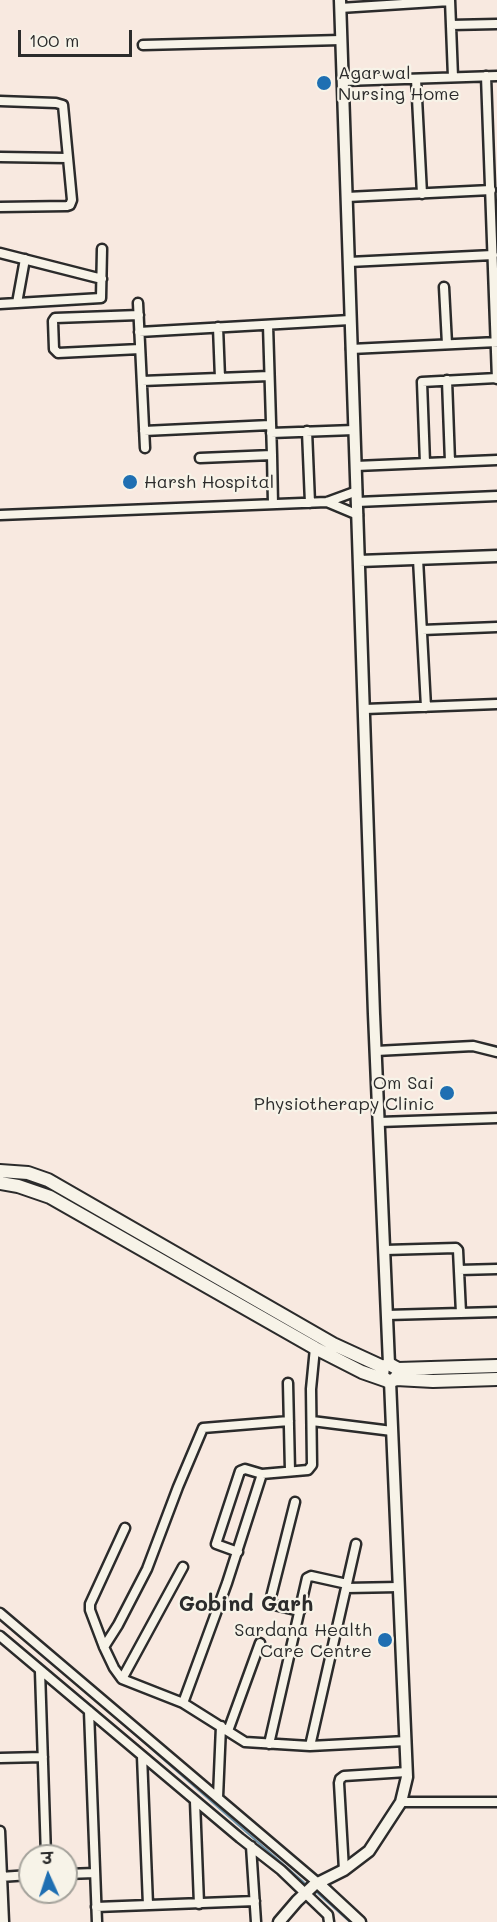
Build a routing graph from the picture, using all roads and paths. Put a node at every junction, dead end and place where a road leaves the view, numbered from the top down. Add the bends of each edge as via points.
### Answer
1 (450, 1) edge
2 (340, 4) edge
3 (497, 24) edge
4 (451, 25) junction
5 (341, 40) junction
6 (143, 45) dead end
7 (486, 76) junction
8 (497, 76) edge
9 (453, 77) junction
10 (416, 78) junction
11 (343, 81) junction
12 (0, 102) edge
13 (0, 157) edge
14 (67, 158) junction
15 (491, 190) junction
16 (422, 194) junction
17 (347, 197) junction
18 (0, 207) edge
19 (495, 230) edge
20 (102, 249) dead end
21 (0, 253) edge
22 (493, 255) junction
23 (25, 259) junction
24 (349, 262) junction
25 (102, 279) junction
26 (444, 287) dead end
27 (495, 288) edge
28 (17, 303) junction
29 (138, 303) dead end
30 (0, 304) edge
31 (139, 315) junction
32 (350, 320) junction
33 (268, 325) junction
34 (218, 327) junction
35 (139, 332) junction
36 (496, 342) edge
37 (447, 344) junction
38 (140, 349) junction
39 (351, 349) junction
40 (269, 376) junction
41 (220, 378) junction
42 (497, 378) edge
43 (447, 380) junction
44 (142, 381) junction
45 (271, 429) junction
46 (144, 430) junction
47 (354, 430) junction
48 (308, 431) junction
49 (145, 448) dead end
50 (272, 455) junction
51 (200, 458) dead end
52 (497, 459) edge
53 (450, 462) junction
54 (425, 463) junction
55 (356, 466) junction
56 (357, 496) junction
57 (497, 496) edge
58 (327, 502) junction
59 (310, 503) junction
60 (273, 504) junction
61 (0, 515) edge
62 (358, 515) junction
63 (497, 556) edge
64 (418, 559) junction
65 (359, 561) junction
66 (497, 627) edge
67 (422, 630) junction
68 (497, 704) edge
69 (426, 707) junction
70 (365, 709) junction
71 (376, 1051) junction
72 (497, 1052) edge
73 (497, 1118) edge
74 (379, 1122) junction
75 (0, 1171) edge
76 (0, 1183) edge
77 (385, 1250) junction
78 (497, 1269) edge
79 (459, 1270) junction
80 (497, 1312) edge
81 (461, 1313) junction
82 (387, 1315) junction
83 (315, 1348) junction
84 (497, 1366) edge
85 (390, 1373) junction
86 (497, 1379) edge
87 (288, 1383) dead end
88 (289, 1421) junction
89 (312, 1421) junction
90 (392, 1431) junction
91 (290, 1471) junction
92 (262, 1474) junction
93 (295, 1502) dead end
94 (125, 1528) dead end
95 (356, 1544) dead end
96 (238, 1552) junction
97 (183, 1567) dead end
98 (347, 1586) junction
99 (399, 1587) junction
100 (300, 1611) junction
101 (0, 1613) edge
102 (0, 1636) edge
103 (260, 1643) dead end
104 (104, 1647) junction
105 (40, 1671) junction
106 (122, 1678) junction
107 (183, 1704) junction
108 (88, 1711) junction
109 (225, 1728) junction
110 (406, 1741) junction
111 (269, 1744) junction
112 (310, 1746) junction
113 (142, 1756) junction
114 (43, 1757) junction
115 (0, 1758) edge
116 (407, 1772) junction
117 (218, 1797) junction
118 (195, 1801) junction
119 (401, 1802) junction
120 (497, 1802) edge
121 (0, 1831) edge
122 (46, 1844) edge
123 (251, 1846) junction
124 (344, 1870) junction
125 (95, 1873) junction
126 (78, 1874) edge
127 (18, 1875) edge
128 (1, 1876) edge
129 (311, 1887) junction
130 (255, 1901) junction
131 (199, 1904) junction
132 (148, 1905) junction
133 (96, 1907) junction
134 (4, 1922) edge
135 (97, 1922) edge
136 (256, 1922) edge
137 (279, 1922) edge
138 (329, 1922) edge
139 (360, 1922) edge

1 - 2 street
1 - 4 street
2 - 5 street
3 - 4 street
4 - 9 street
5 - 6 street
5 - 11 street
7 - 8 street
7 - 9 street
7 - 15 street
9 - 10 street
10 - 11 street
10 - 16 street
11 - 17 street
12 - 14 street via 63,105
13 - 14 street
14 - 18 street via 70,205
15 - 16 street
15 - 19 street
16 - 17 street
17 - 24 street
19 - 22 street
20 - 25 street
21 - 23 street
22 - 24 street
22 - 27 street
23 - 25 street
23 - 28 street
24 - 32 street
25 - 28 street via 101,298
26 - 37 street
27 - 36 street
28 - 30 street
29 - 31 street
31 - 35 street
31 - 38 street via 55,318 53,340 56,352
32 - 33 street
32 - 39 street
33 - 34 street
33 - 40 street
34 - 35 street
34 - 41 street
35 - 38 street
36 - 37 street
36 - 42 street
37 - 39 street
38 - 44 street
39 - 47 street
40 - 41 street
40 - 45 street
41 - 44 street
42 - 43 street
43 - 53 street
43 - 54 street via 422,382
44 - 46 street
45 - 46 street
45 - 48 street
45 - 50 street
46 - 49 street
47 - 48 street
47 - 55 street
48 - 59 street
50 - 51 street
50 - 60 street
52 - 53 street
53 - 54 street
54 - 55 street
55 - 56 street
56 - 57 street
56 - 58 street
56 - 62 street
58 - 59 street
58 - 62 street
59 - 60 street
60 - 61 street
62 - 65 street
63 - 64 street
64 - 65 street
64 - 67 street
65 - 70 street
66 - 67 street
67 - 69 street
68 - 69 street
69 - 70 street
70 - 71 street
71 - 72 street via 473,1046
71 - 74 street
73 - 74 street
74 - 77 street
75 - 85 main road via 28,1173 48,1180
76 - 83 main road via 50,1197
77 - 79 street via 456,1248
77 - 82 street
78 - 79 street
79 - 81 street
80 - 81 street
81 - 82 street
82 - 85 street
83 - 85 main road via 362,1372
83 - 89 street
84 - 85 main road
85 - 86 main road via 433,1382
85 - 90 street
87 - 88 street
88 - 91 street
88 - 104 street via 203,1428 147,1569
89 - 90 street
89 - 91 street via 312,1466 308,1470
90 - 99 street
91 - 92 street
92 - 96 street
92 - 96 street via 240,1470 216,1541
93 - 100 street via 270,1601
94 - 104 street via 90,1604
95 - 98 street
96 - 107 street
97 - 106 street
98 - 99 street
98 - 100 street via 309,1576
98 - 112 street
99 - 110 street
100 - 111 street
101 - 117 street
102 - 105 street
103 - 109 street
104 - 106 street
105 - 108 street
105 - 114 street
106 - 107 street
107 - 109 street
108 - 113 street
108 - 125 street
109 - 111 street via 245,1742
109 - 117 street
110 - 112 street
110 - 116 street
111 - 112 street
113 - 118 street
113 - 132 street
114 - 115 street
114 - 122 street
116 - 119 street
116 - 124 street via 340,1779
117 - 129 street
118 - 123 street
118 - 131 street
119 - 120 street
119 - 124 street via 369,1851
121 - 128 street
123 - 129 street
123 - 130 street
124 - 129 street
125 - 126 street
125 - 133 street
127 - 128 street
128 - 134 street
129 - 137 street
129 - 138 street
129 - 139 street
130 - 131 street
130 - 136 street
131 - 132 street
132 - 133 street
133 - 135 street

